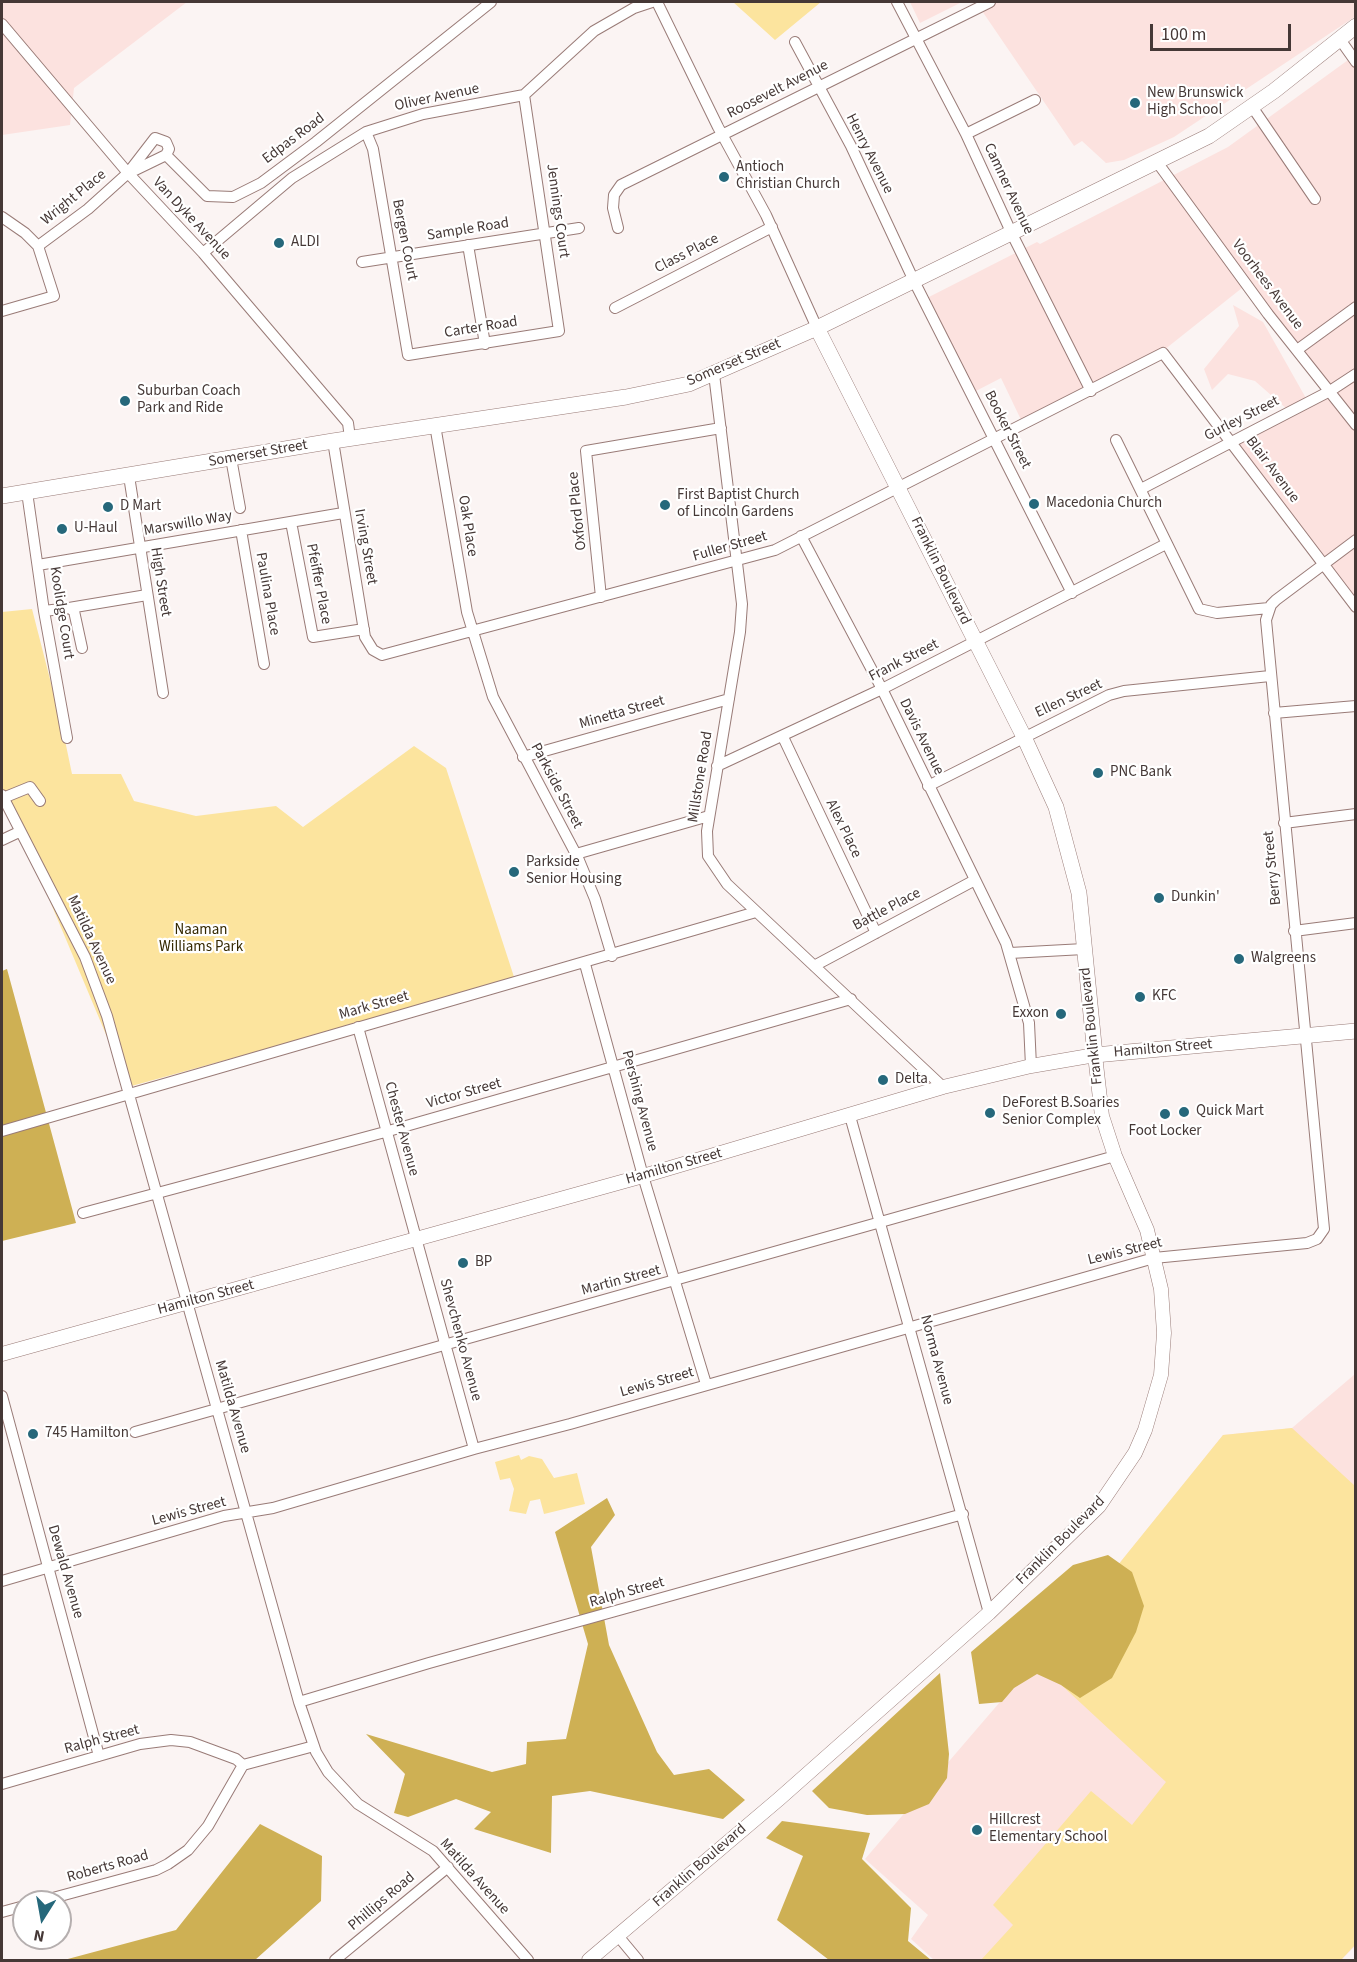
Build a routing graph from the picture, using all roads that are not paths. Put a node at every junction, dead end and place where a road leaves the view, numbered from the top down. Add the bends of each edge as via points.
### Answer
1 (490, 2) edge
2 (652, 2) edge
3 (657, 2) edge
4 (897, 2) edge
5 (990, 2) edge
6 (2, 24) edge
7 (1356, 26) edge
8 (1339, 38) junction
9 (916, 39) junction
10 (795, 42) dead end
11 (1356, 62) edge
12 (817, 87) junction
13 (524, 95) junction
14 (1035, 100) dead end
15 (1255, 106) junction
16 (366, 132) junction
17 (966, 134) junction
18 (722, 135) junction
19 (166, 155) junction
20 (1157, 162) junction
21 (128, 173) junction
22 (1315, 199) dead end
23 (2, 217) edge
24 (772, 227) junction
25 (579, 228) dead end
26 (618, 228) dead end
27 (545, 233) junction
28 (1012, 234) junction
29 (468, 245) junction
30 (38, 246) junction
31 (203, 253) junction
32 (392, 257) junction
33 (362, 262) dead end
34 (914, 280) junction
35 (1356, 307) edge
36 (615, 308) dead end
37 (2, 311) edge
38 (817, 328) junction
39 (559, 331) joint
40 (485, 344) junction
41 (1297, 350) junction
42 (1163, 353) joint
43 (408, 355) joint
44 (714, 374) junction
45 (1356, 374) edge
46 (1091, 390) junction
47 (1330, 391) junction
48 (435, 425) junction
49 (1356, 425) edge
50 (721, 428) junction
51 (350, 438) junction
52 (995, 440) junction
53 (1116, 440) dead end
54 (1231, 440) junction
55 (333, 441) junction
56 (231, 458) junction
57 (129, 476) junction
58 (898, 488) junction
59 (1141, 489) junction
60 (27, 492) junction
61 (2, 496) edge
62 (240, 508) dead end
63 (343, 513) junction
64 (291, 522) junction
65 (241, 530) junction
66 (801, 536) junction
67 (1356, 540) edge
68 (1166, 544) junction
69 (140, 548) junction
70 (738, 562) junction
71 (1324, 563) junction
72 (38, 565) junction
73 (1072, 593) junction
74 (147, 595) junction
75 (600, 597) junction
76 (1356, 607) edge
77 (69, 608) junction
78 (1269, 608) junction
79 (44, 611) junction
80 (364, 629) junction
81 (473, 632) junction
82 (975, 642) junction
83 (82, 648) dead end
84 (378, 653) joint
85 (264, 664) dead end
86 (1270, 676) junction
87 (882, 689) junction
88 (162, 693) dead end
89 (729, 699) junction
90 (1356, 706) edge
91 (1274, 714) junction
92 (783, 737) junction
93 (1024, 737) junction
94 (67, 738) dead end
95 (523, 757) junction
96 (717, 766) junction
97 (928, 786) junction
98 (2, 796) edge
99 (40, 801) dead end
100 (1356, 814) edge
101 (709, 816) junction
102 (1284, 823) junction
103 (19, 832) junction
104 (2, 840) edge
105 (576, 854) junction
106 (975, 880) junction
107 (756, 912) junction
108 (1356, 924) edge
109 (1294, 931) junction
110 (876, 933) junction
111 (1084, 950) junction
112 (1010, 953) junction
113 (612, 956) junction
114 (585, 964) junction
115 (814, 966) junction
116 (851, 999) junction
117 (358, 1027) junction
118 (1356, 1031) edge
119 (1306, 1036) junction
120 (1095, 1055) junction
121 (1031, 1066) junction
122 (614, 1067) junction
123 (944, 1087) junction
124 (128, 1092) junction
125 (850, 1116) junction
126 (2, 1131) edge
127 (385, 1131) junction
128 (1115, 1156) junction
129 (643, 1176) junction
130 (157, 1194) junction
131 (83, 1214) dead end
132 (881, 1222) junction
133 (1323, 1234) joint
134 (416, 1239) junction
135 (1154, 1258) junction
136 (674, 1282) junction
137 (187, 1302) junction
138 (911, 1326) junction
139 (446, 1345) junction
140 (2, 1354) edge
141 (706, 1384) junction
142 (2, 1396) edge
143 (217, 1409) junction
144 (135, 1432) dead end
145 (474, 1449) junction
146 (247, 1513) junction
147 (963, 1514) junction
148 (48, 1567) junction
149 (2, 1581) edge
150 (989, 1613) junction
151 (299, 1702) junction
152 (314, 1746) junction
153 (99, 1756) junction
154 (243, 1765) junction
155 (2, 1784) edge
156 (448, 1867) junction
157 (72, 1893) edge
158 (618, 1936) junction
159 (335, 1960) edge
160 (528, 1960) edge
161 (589, 1960) edge
162 (638, 1960) edge

1 - 19 street, Edpas Road via 316,142 261,183 233,197 207,196
2 - 13 street via 594,31
3 - 18 street
4 - 9 street, Camner Avenue
5 - 9 street, Roosevelt Avenue
6 - 21 street, Van Dyke Avenue
7 - 8 main road, Somerset Street
8 - 11 street
8 - 15 main road, Somerset Street
9 - 12 street, Roosevelt Avenue
9 - 17 street, Camner Avenue
10 - 12 street, Henry Avenue
12 - 18 street, Roosevelt Avenue
12 - 34 street, Henry Avenue via 851,146
13 - 16 street, Oliver Avenue via 423,114
13 - 27 street, Jennings Court
14 - 17 street
15 - 20 main road, Somerset Street via 1209,136
15 - 22 street
16 - 31 street, Oliver Avenue via 292,178
16 - 32 street, Bergen Court via 373,149
17 - 28 street, Camner Avenue
18 - 24 street
18 - 26 street, Roosevelt Avenue via 621,185 614,195 613,208
19 - 21 street
19 - 21 street, Edpas Road via 166,142 155,138
20 - 28 main road, Somerset Street
20 - 41 street, Voorhees Avenue
21 - 30 street, Wright Place
21 - 31 street, Van Dyke Avenue
23 - 30 street, Wright Place
24 - 36 street, Class Place
24 - 38 street
25 - 27 street, Sample Road
27 - 29 street, Sample Road
27 - 39 street, Jennings Court
28 - 34 main road, Somerset Street
28 - 46 street, Camner Avenue
29 - 32 street, Sample Road
29 - 40 street
30 - 37 street, Wright Place via 54,296
31 - 51 street, Van Dyke Avenue via 348,423
32 - 33 street, Sample Road
32 - 43 street, Bergen Court
34 - 38 main road, Somerset Street
34 - 52 street, Booker Street
35 - 41 street
38 - 44 main road, Somerset Street
38 - 58 main road, Franklin Boulevard
39 - 40 street, Carter Road
40 - 43 street, Carter Road
41 - 47 street, Voorhees Avenue
42 - 46 street, Fuller Street
42 - 54 street, Blair Avenue
44 - 48 main road, Somerset Street via 689,384 626,397
44 - 50 street, Millstone Road
45 - 47 street, Gurley Street
46 - 52 street, Fuller Street
47 - 49 street, Voorhees Avenue
47 - 54 street, Gurley Street
48 - 51 main road, Somerset Street
48 - 81 street, Oak Place via 456,558
50 - 70 street, Millstone Road
50 - 75 street, Oxford Place via 586,451
51 - 55 main road, Somerset Street
52 - 58 street, Fuller Street
52 - 73 street, Booker Street
53 - 59 street
54 - 59 street, Gurley Street
54 - 71 street, Blair Avenue
55 - 56 main road, Somerset Street
55 - 63 street, Irving Street
56 - 57 main road, Somerset Street
56 - 62 street
57 - 60 main road, Somerset Street
57 - 69 street, High Street
58 - 66 street, Fuller Street
58 - 82 main road, Franklin Boulevard
59 - 68 street
60 - 61 main road, Somerset Street
60 - 72 street, Koolidge Court
63 - 64 street, Marswillo Way
63 - 80 street, Irving Street
64 - 65 street, Marswillo Way
64 - 80 street, Pfeiffer Place via 313,637
65 - 69 street, Marswillo Way
65 - 85 street, Paulina Place
66 - 70 street, Fuller Street via 775,550
66 - 87 street, Davis Avenue
67 - 71 street
68 - 73 street, Frank Street
68 - 78 street via 1198,609 1216,613
69 - 72 street, Marswillo Way
69 - 74 street, High Street
70 - 75 street, Fuller Street
70 - 89 street, Millstone Road via 741,614
71 - 76 street, Blair Avenue
71 - 78 street
72 - 79 street, Koolidge Court
73 - 82 street, Frank Street
74 - 77 street
74 - 88 street, High Street
75 - 81 street, Fuller Street
77 - 79 street
77 - 83 street via 76,615
78 - 86 street, Berry Street via 1266,620
79 - 94 street, Koolidge Court
80 - 84 street, Irving Street via 365,637
81 - 84 street, Fuller Street via 392,653
81 - 95 street, Parkside Street via 493,697
82 - 87 street, Frank Street
82 - 93 main road, Franklin Boulevard
86 - 91 street, Berry Street
86 - 93 street, Ellen Street via 1124,692 1092,702
87 - 92 street, Frank Street
87 - 97 street, Davis Avenue
89 - 95 street, Minetta Street
89 - 96 street, Millstone Road
90 - 91 street
91 - 102 street, Berry Street
92 - 96 street, Frank Street
92 - 110 street, Alex Place
93 - 97 street, Ellen Street
93 - 111 main road, Franklin Boulevard via 1056,807 1072,862
95 - 105 street, Parkside Street
96 - 101 street, Millstone Road
97 - 106 street, Davis Avenue
98 - 99 street via 30,788
98 - 103 street, Matilda Avenue
100 - 102 street
101 - 105 street
101 - 107 street, Millstone Road via 708,856 727,884
102 - 109 street, Berry Street
103 - 104 street
103 - 124 street, Matilda Avenue via 85,957 107,1016
105 - 113 street, Parkside Street
106 - 110 street, Battle Place
106 - 112 street, Davis Avenue
107 - 113 street, Mark Street
107 - 115 street, Millstone Road
108 - 109 street
109 - 119 street, Berry Street
110 - 115 street, Battle Place
111 - 112 street
111 - 120 main road, Franklin Boulevard
112 - 121 street, Davis Avenue via 1029,1023
113 - 114 street, Mark Street
114 - 117 street, Mark Street
114 - 122 street, Pershing Avenue
115 - 116 street, Millstone Road
116 - 122 street, Victor Street
116 - 123 street, Millstone Road
117 - 124 street, Mark Street
117 - 127 street, Chester Avenue
118 - 119 main road, Hamilton Street
119 - 120 main road, Hamilton Street
119 - 133 street, Berry Street
120 - 121 street, Hamilton Street
120 - 128 street, Franklin Boulevard via 1102,1116
121 - 123 street, Hamilton Street
122 - 127 street, Victor Street
122 - 129 street, Pershing Avenue
123 - 125 street, Hamilton Street
124 - 126 street, Mark Street
124 - 130 street, Matilda Avenue
125 - 129 street, Hamilton Street
125 - 132 street, Norma Avenue
127 - 130 street, Victor Street
127 - 134 street, Chester Avenue
128 - 132 street, Martin Street
128 - 135 street, Franklin Boulevard via 1147,1230
129 - 134 street, Hamilton Street
129 - 136 street, Pershing Avenue
130 - 131 street, Victor Street
130 - 137 street, Matilda Avenue
132 - 136 street, Martin Street
132 - 138 street, Norma Avenue
133 - 135 street, Lewis Street via 1307,1243
134 - 137 street, Hamilton Street
134 - 139 street, Shevchenko Avenue
135 - 138 street, Lewis Street
135 - 150 street, Franklin Boulevard via 1164,1333 1161,1375 1135,1452 1099,1506
136 - 139 street, Martin Street
136 - 141 street, Pershing Avenue
137 - 140 street, Hamilton Street
137 - 143 street, Matilda Avenue
138 - 141 street, Lewis Street
138 - 147 street, Norma Avenue
139 - 143 street, Martin Street
139 - 145 street, Shevchenko Avenue
141 - 145 street, Lewis Street
142 - 148 street, Dewald Avenue
143 - 144 street, Martin Street
143 - 146 street, Matilda Avenue
145 - 146 street, Lewis Street
146 - 148 street, Lewis Street
146 - 151 street, Matilda Avenue
147 - 150 street, Norma Avenue
147 - 151 street, Ralph Street
148 - 149 street, Lewis Street
148 - 153 street, Dewald Avenue
150 - 158 street, Franklin Boulevard
151 - 152 street, Matilda Avenue
152 - 154 street
152 - 156 street, Matilda Avenue via 328,1772 358,1803 433,1851
153 - 154 street, Ralph Street via 171,1740 205,1746
153 - 155 street, Ralph Street
154 - 157 street, Roberts Road via 208,1826 188,1850 156,1870
156 - 159 street, Phillips Road
156 - 160 street, Matilda Avenue
158 - 161 street, Franklin Boulevard
158 - 162 street

